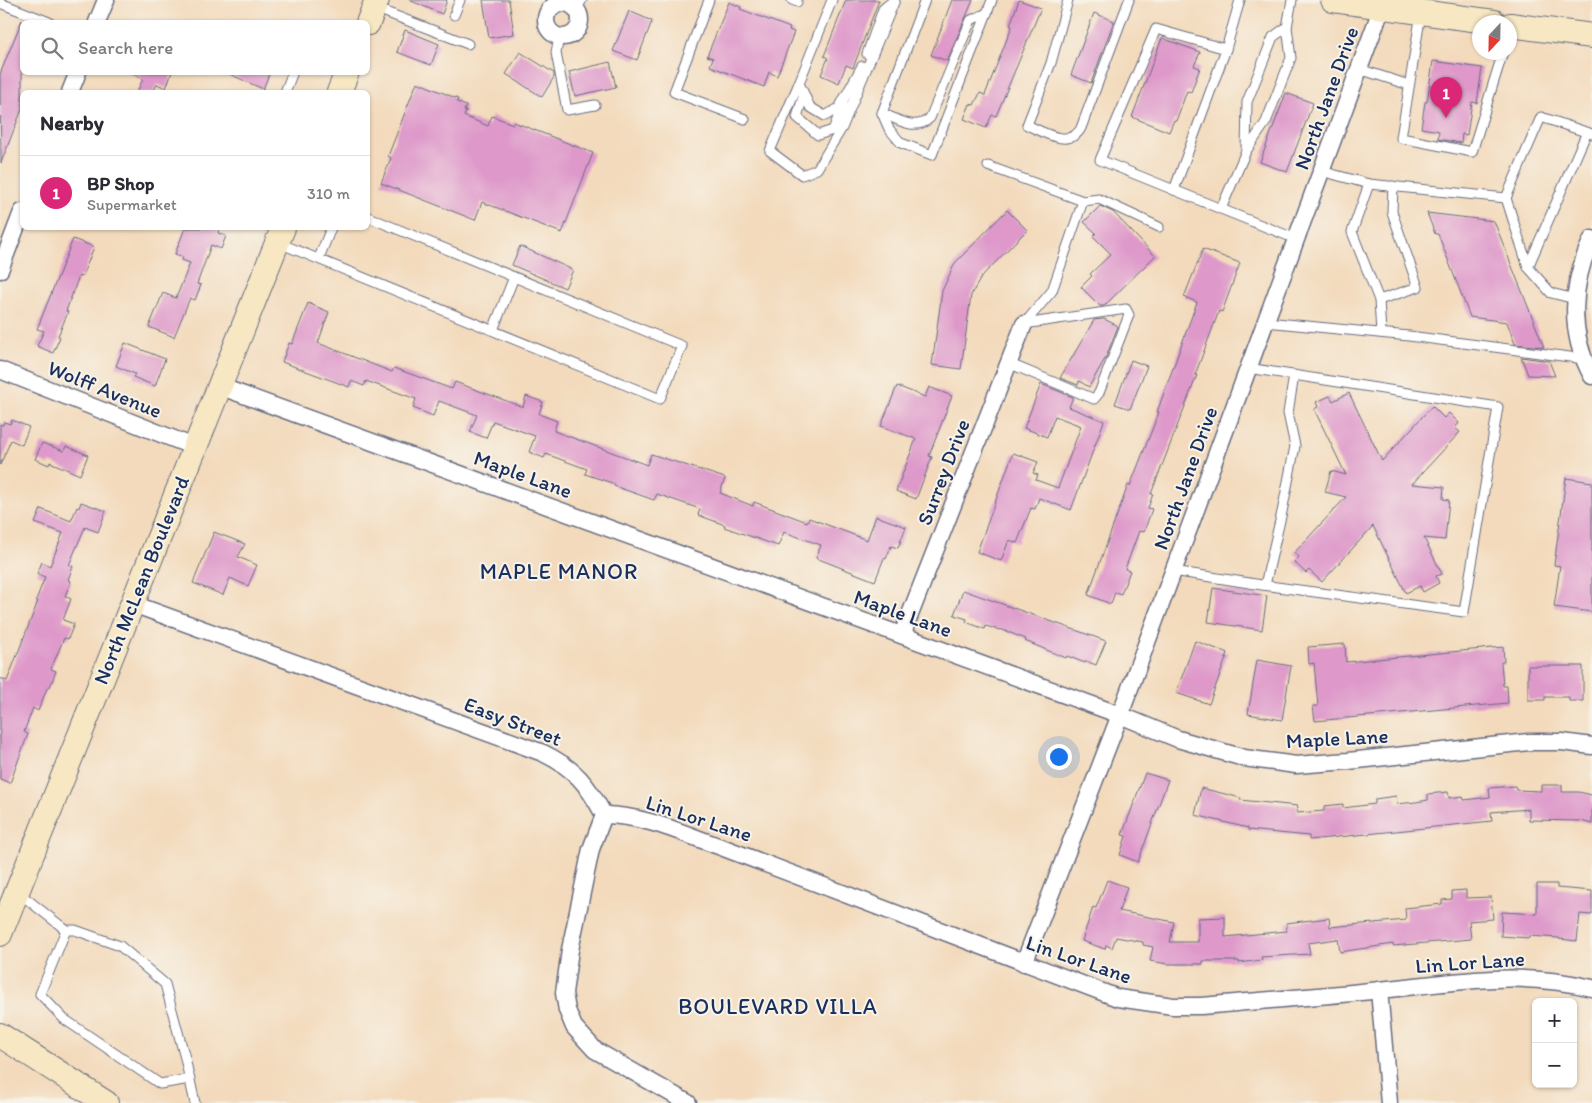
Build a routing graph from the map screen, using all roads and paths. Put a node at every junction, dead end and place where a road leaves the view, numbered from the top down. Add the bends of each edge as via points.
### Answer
1 (106, 0) edge
2 (460, 0) edge
3 (709, 0) edge
4 (792, 0) edge
5 (797, 0) edge
6 (832, 0) edge
7 (894, 0) edge
8 (925, 0) edge
9 (992, 0) edge
10 (1068, 0) edge
11 (1129, 0) edge
12 (1240, 0) edge
13 (1292, 0) edge
14 (1333, 0) edge
15 (558, 2) edge
16 (0, 3) edge
17 (1383, 3) edge
18 (579, 4) edge
19 (373, 10) edge
20 (1421, 12) junction
21 (987, 13) junction
22 (454, 15) dead end
23 (44, 20) edge
24 (98, 20) edge
25 (1472, 20) edge
26 (1287, 27) junction
27 (1517, 27) edge
28 (1592, 36) edge
29 (559, 37) junction
30 (468, 44) dead end
31 (1226, 49) junction
32 (1501, 60) edge
33 (1359, 69) junction
34 (77, 75) edge
35 (291, 75) edge
36 (346, 75) edge
37 (799, 83) junction
38 (1409, 85) junction
39 (71, 90) edge
40 (286, 90) edge
41 (340, 90) edge
42 (804, 94) junction
43 (847, 94) junction
44 (595, 105) dead end
45 (882, 113) junction
46 (745, 119) dead end
47 (1589, 133) edge
48 (1246, 151) junction
49 (988, 166) dead end
50 (1321, 171) junction
51 (1369, 184) junction
52 (1393, 186) junction
53 (1174, 190) junction
54 (1506, 198) junction
55 (1082, 201) junction
56 (1221, 209) junction
57 (20, 217) edge
58 (370, 218) edge
59 (1159, 227) dead end
60 (330, 230) edge
61 (280, 235) edge
62 (1296, 239) junction
63 (1592, 240) edge
64 (319, 258) junction
65 (1528, 267) junction
66 (0, 270) edge
67 (514, 277) junction
68 (1379, 300) junction
69 (1575, 300) junction
70 (1266, 322) junction
71 (1024, 324) junction
72 (493, 330) junction
73 (1381, 334) junction
74 (1585, 359) junction
75 (1008, 363) junction
76 (1248, 368) junction
77 (0, 370) edge
78 (1294, 375) junction
79 (1592, 376) edge
80 (219, 386) junction
81 (194, 447) junction
82 (1173, 571) junction
83 (1265, 585) junction
84 (133, 604) junction
85 (902, 635) junction
86 (1120, 715) junction
87 (1592, 746) edge
88 (604, 815) junction
89 (17, 891) junction
90 (66, 930) junction
91 (0, 934) edge
92 (1024, 963) junction
93 (1592, 988) edge
94 (1379, 990) junction
95 (0, 1035) edge
96 (190, 1080) junction
97 (106, 1103) edge
98 (195, 1103) edge
99 (688, 1103) edge
100 (1389, 1103) edge

1 - 24 street
2 - 22 lane
3 - 46 lane via 674,92
4 - 5 lane
6 - 37 lane
7 - 37 lane via 842,128 817,169 802,175 770,151
7 - 43 lane via 883,9 861,69
8 - 45 lane
9 - 21 lane
10 - 11 lane via 1051,63 1027,126 1064,139 1074,136 1081,128
12 - 31 lane
13 - 26 lane
14 - 17 main road
15 - 18 street
15 - 29 street via 549,10 546,22 551,32
16 - 23 lane
17 - 20 main road
17 - 33 street, North Jane Drive
18 - 29 street via 581,22 577,32 568,38
19 - 30 lane
20 - 25 main road
20 - 38 lane
21 - 45 lane via 971,20 926,122 914,125
21 - 45 lane via 932,155 901,143 889,129
26 - 48 lane via 1291,58 1266,122
26 - 48 lane via 1274,37 1247,102
27 - 28 main road
29 - 44 lane via 556,53 567,110
31 - 53 lane
31 - 53 lane via 1156,29 1100,160
32 - 38 lane via 1472,152 1400,138
33 - 38 lane
33 - 50 street, North Jane Drive
34 - 39 street
35 - 40 lane
36 - 41 main road
37 - 42 lane
42 - 43 lane via 810,107 825,116 839,108
42 - 43 lane via 797,117 818,135 833,130
47 - 54 lane via 1542,117
47 - 65 lane
48 - 56 lane
49 - 55 lane
50 - 51 lane
50 - 62 street, North Jane Drive
51 - 52 lane
51 - 68 lane via 1352,232
52 - 54 lane
52 - 68 lane via 1392,212 1418,287
53 - 56 lane
54 - 65 lane
55 - 59 lane via 1099,199
55 - 71 lane via 1052,291
56 - 62 lane
57 - 66 street
58 - 67 lane
60 - 64 lane
61 - 64 lane
61 - 80 main road, North McLean Boulevard
62 - 70 street, North Jane Drive
63 - 69 street via 1581,268
64 - 72 lane
65 - 69 lane via 1551,293
67 - 72 lane
67 - 72 lane via 682,346 660,399
68 - 73 lane
69 - 74 street via 1575,327
70 - 73 lane
70 - 76 street, North Jane Drive
71 - 75 street, Surrey Drive
71 - 75 lane via 1126,309 1129,315 1094,399
73 - 74 lane
74 - 79 street
75 - 85 street, Surrey Drive
76 - 78 lane
76 - 82 street, North Jane Drive
77 - 81 street, Wolff Avenue
78 - 83 lane via 1288,413 1295,446
78 - 83 lane via 1498,407 1464,612
80 - 81 main road, North McLean Boulevard
80 - 85 street, Maple Lane
81 - 84 main road, North McLean Boulevard
82 - 83 lane
82 - 86 street, North Jane Drive
84 - 88 street, Easy Street via 543,753 575,772 593,794
84 - 89 main road, North McLean Boulevard
85 - 86 street, Maple Lane
86 - 87 street, Maple Lane via 1178,739 1244,758 1296,765 1529,742
86 - 92 street, North Jane Drive
88 - 92 street, Lin Lor Lane via 628,817 724,848
88 - 99 street via 591,849 572,941 564,993 567,1010 574,1027 595,1050
89 - 90 lane
89 - 91 main road, North McLean Boulevard
90 - 96 lane via 75,930 120,946 165,984
90 - 96 lane via 40,994 64,1019 160,1084
92 - 94 street, Lin Lor Lane via 1118,998 1173,1006
93 - 94 street, Lin Lor Lane via 1541,979 1508,978
94 - 100 street
95 - 97 main road
96 - 98 lane

